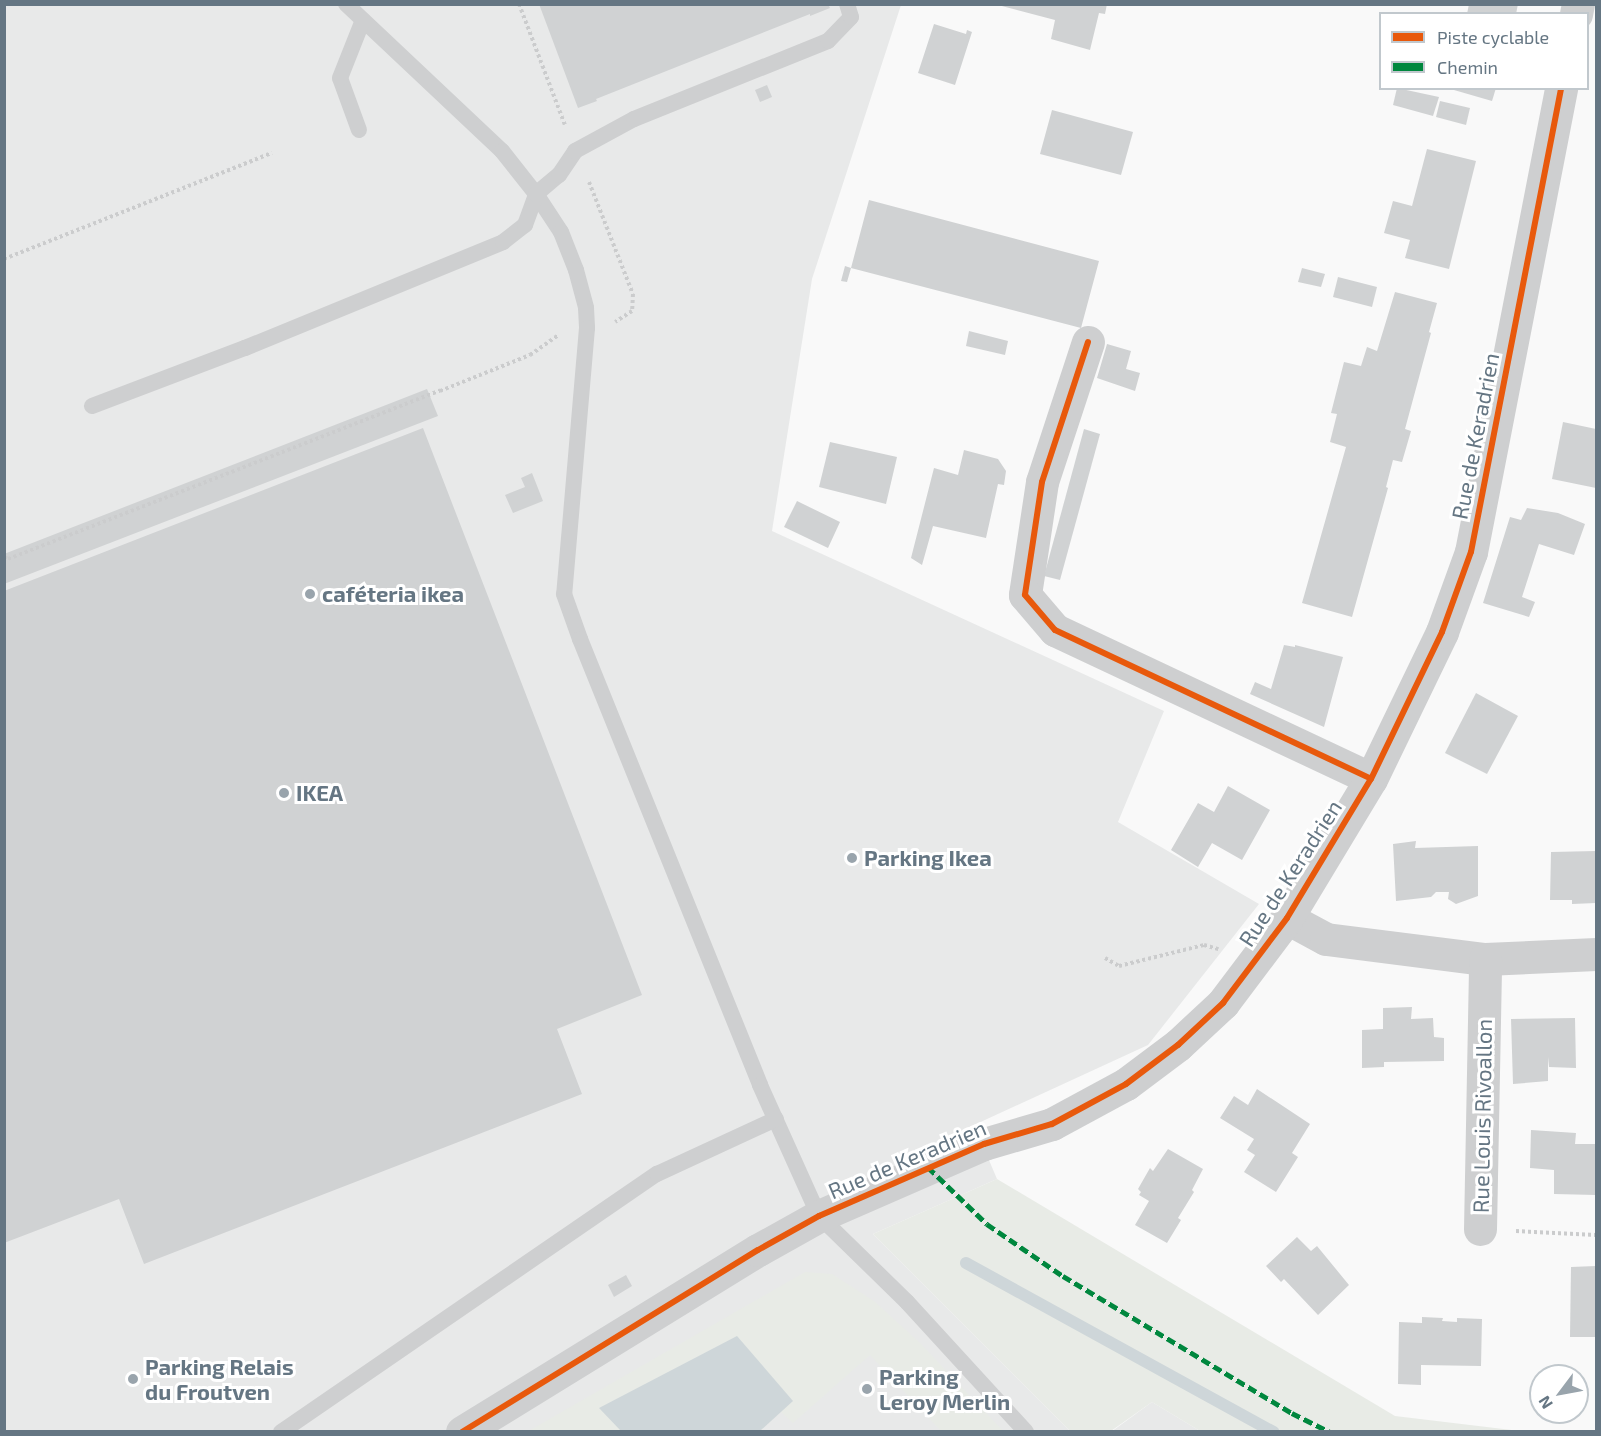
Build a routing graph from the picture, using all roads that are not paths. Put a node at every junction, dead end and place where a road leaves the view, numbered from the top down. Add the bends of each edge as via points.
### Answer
1 (346, 4) edge
2 (847, 4) edge
3 (363, 20) junction
4 (1562, 90) edge
5 (359, 130) dead end
6 (536, 194) junction
7 (1088, 342) dead end
8 (92, 406) dead end
9 (1371, 779) junction
10 (1287, 918) junction
11 (1596, 954) edge
12 (1485, 959) junction
13 (776, 1119) junction
14 (819, 1216) junction
15 (1480, 1229) road end
16 (281, 1431) edge
17 (462, 1431) edge
18 (1026, 1431) edge

1 - 3 lane
2 - 6 lane via 850,17 828,41 634,119 575,151 559,176
3 - 5 lane via 340,78
3 - 6 lane via 502,151
4 - 9 street, Rue de Keradrien via 1471,552 1442,632
6 - 8 lane via 525,225 503,242
6 - 13 lane via 561,232 586,308 564,594
7 - 9 street via 1042,482 1025,595 1055,630
9 - 10 street, Rue de Keradrien
10 - 12 street via 1326,939
10 - 14 street, Rue de Keradrien via 1223,1003 1178,1045 1126,1084 1052,1124 984,1144
11 - 12 street
12 - 15 street, Rue Louis Rivoallon
13 - 14 lane
13 - 16 lane via 657,1174
14 - 17 street, Rue de Keradrien
14 - 18 lane via 907,1302

